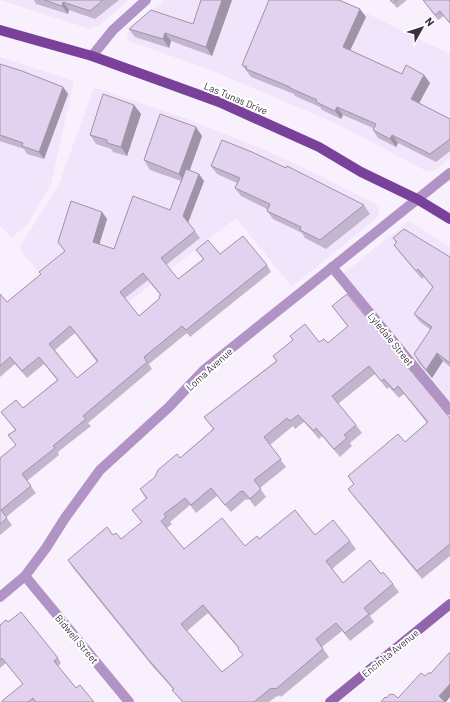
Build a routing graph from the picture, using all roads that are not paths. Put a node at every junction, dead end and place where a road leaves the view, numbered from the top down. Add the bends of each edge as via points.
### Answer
1 (146, 0) edge
2 (0, 30) edge
3 (92, 56) junction
4 (450, 173) edge
5 (417, 199) junction
6 (450, 219) edge
7 (332, 267) junction
8 (450, 410) edge
9 (25, 576) junction
10 (0, 597) edge
11 (450, 604) edge
12 (129, 702) edge
13 (330, 702) edge

1 - 3 street via 113,30
2 - 3 main road, Las Tunas Drive
3 - 5 main road, Las Tunas Drive via 219,102 319,147 361,172
4 - 5 street, Loma Avenue
5 - 6 main road, Las Tunas Drive
5 - 7 street, Loma Avenue
7 - 8 street, Lyledale Street
7 - 9 street, Loma Avenue via 204,370 169,408 100,470
9 - 10 street, Loma Avenue
9 - 12 street, Bidwell Street
11 - 13 street, Encinita Avenue

